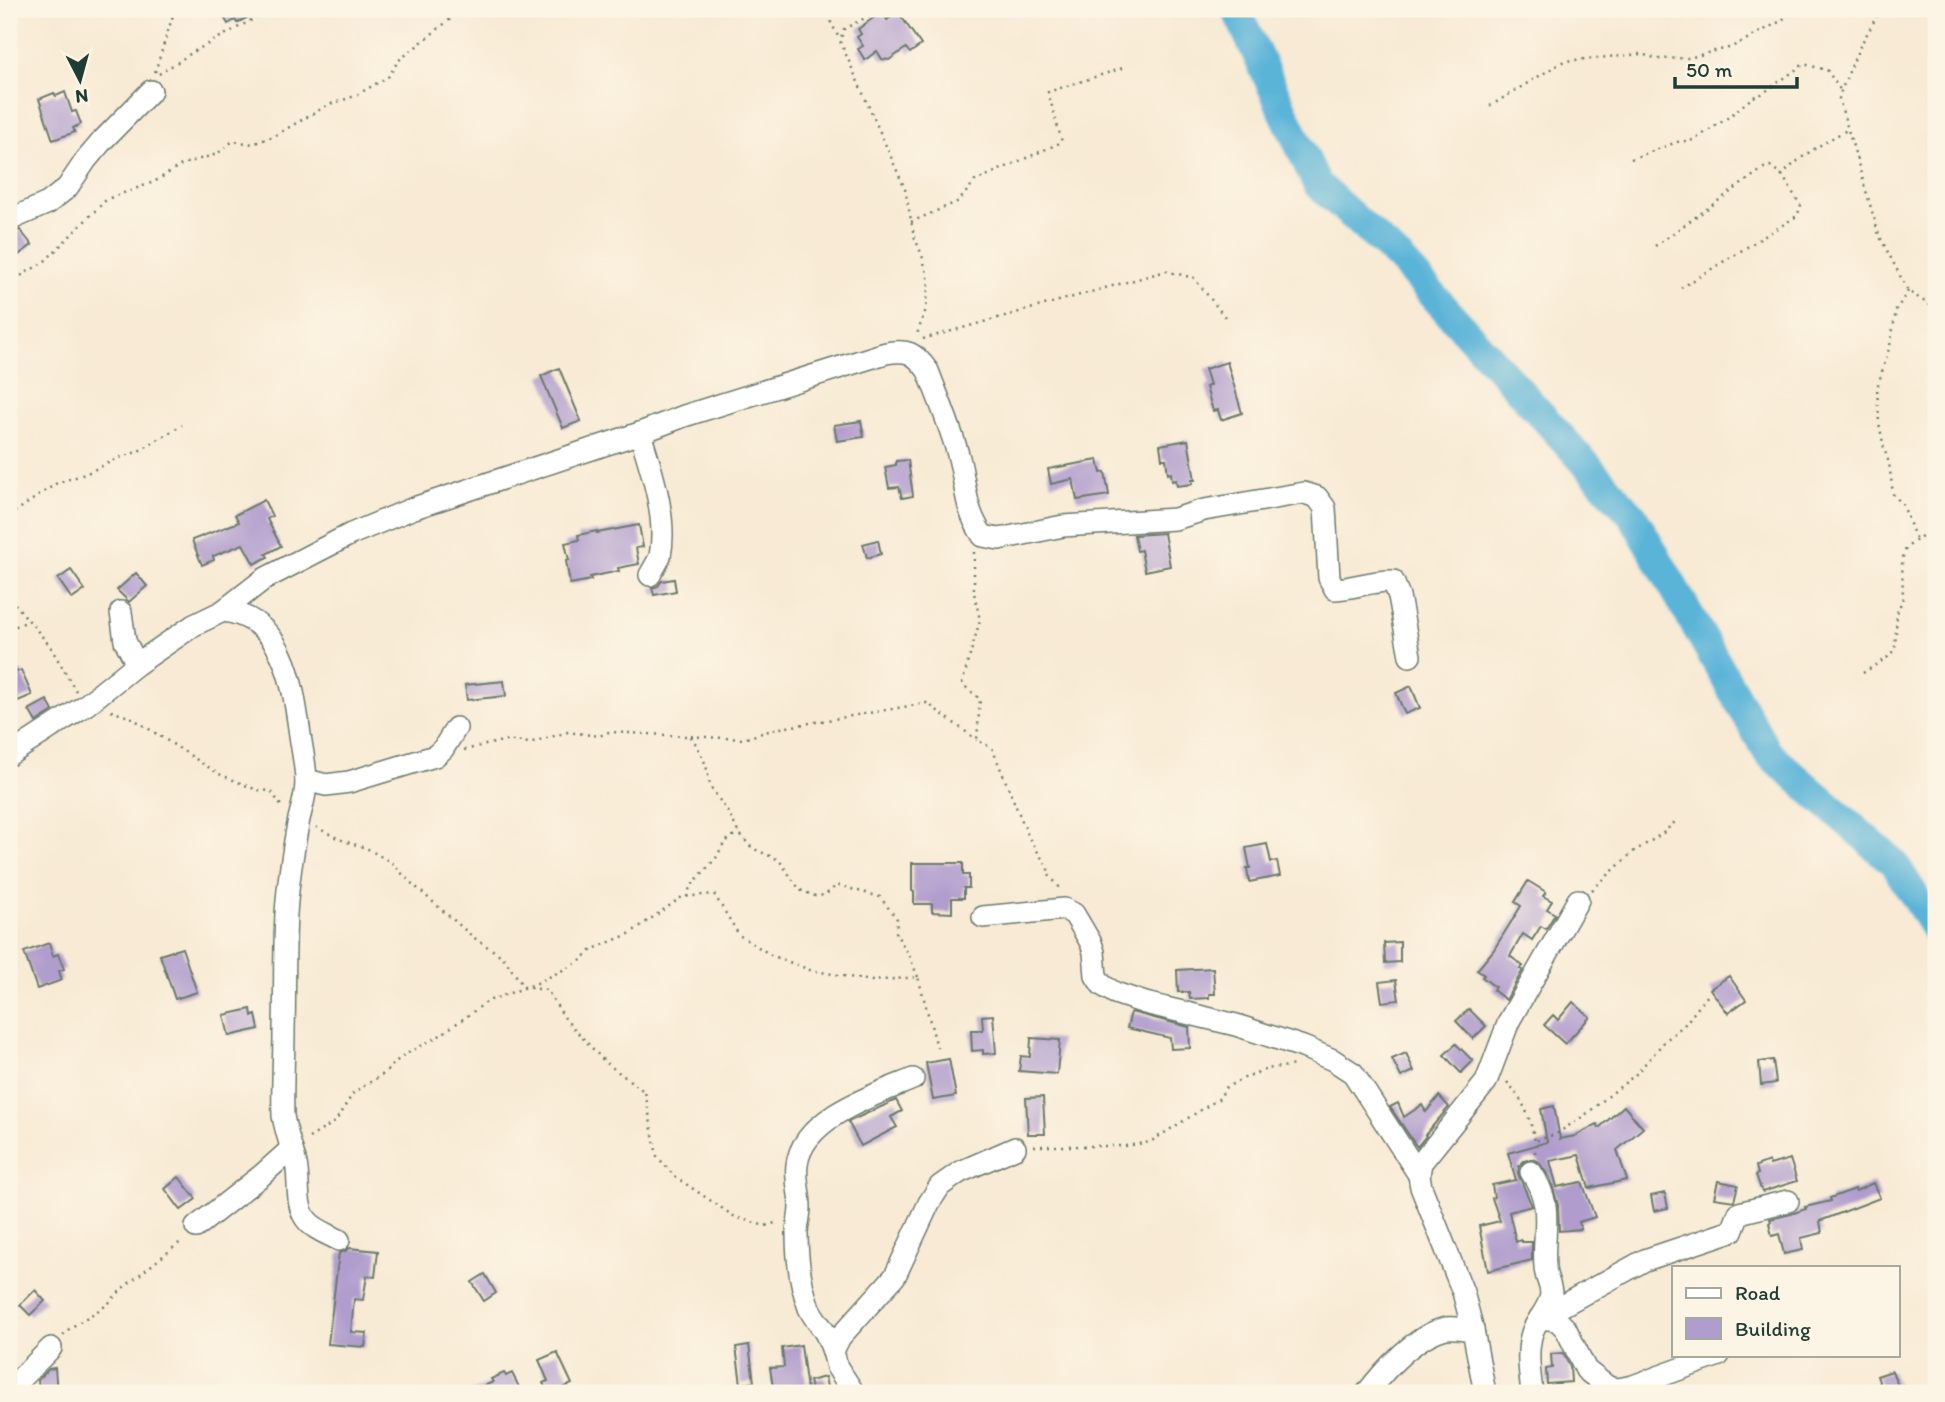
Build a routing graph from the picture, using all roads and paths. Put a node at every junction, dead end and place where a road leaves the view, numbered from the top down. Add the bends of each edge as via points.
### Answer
1 (175, 9) edge
2 (272, 9) edge
3 (463, 9) edge
4 (824, 9) edge
5 (882, 9) edge
6 (1796, 9) edge
7 (1881, 9) edge
8 (840, 41) junction
9 (1126, 67) dead end
10 (152, 84) junction
11 (1841, 91) junction
12 (1490, 106) dead end
13 (1849, 129) junction
14 (1632, 159) dead end
15 (1782, 175) junction
16 (9, 220) edge
17 (911, 222) junction
18 (1656, 246) dead end
19 (9, 283) edge
20 (1681, 288) dead end
21 (1908, 290) junction
22 (1936, 309) edge
23 (1228, 321) dead end
24 (182, 425) dead end
25 (640, 433) junction
26 (9, 516) edge
27 (1936, 525) edge
28 (983, 536) junction
29 (1916, 540) junction
30 (650, 575) dead end
31 (9, 600) edge
32 (223, 611) junction
33 (121, 612) dead end
34 (28, 621) junction
35 (9, 629) edge
36 (1410, 656) dead end
37 (137, 664) junction
38 (1863, 673) dead end
39 (88, 704) junction
40 (456, 728) dead end
41 (689, 737) junction
42 (977, 740) junction
43 (9, 755) edge
44 (435, 756) junction
45 (306, 780) junction
46 (300, 818) junction
47 (1677, 820) dead end
48 (738, 832) junction
49 (687, 897) junction
50 (1578, 900) joint
51 (1074, 914) junction
52 (983, 917) dead end
53 (918, 977) junction
54 (524, 987) junction
55 (1708, 995) dead end
56 (938, 1051) dead end
57 (1333, 1060) junction
58 (1493, 1068) junction
59 (913, 1079) dead end
60 (1535, 1141) junction
61 (291, 1149) junction
62 (1015, 1149) joint
63 (1531, 1172) joint
64 (1419, 1175) junction
65 (1788, 1201) dead end
66 (799, 1216) junction
67 (196, 1227) joint
68 (339, 1240) dead end
69 (1540, 1318) junction
70 (1473, 1330) junction
71 (51, 1348) joint
72 (832, 1350) junction
73 (1716, 1356) edge
74 (9, 1390) edge
75 (854, 1393) edge
76 (1367, 1393) edge
77 (1486, 1393) edge
78 (1532, 1393) edge

1 - 10 path
2 - 10 path via 193,52
3 - 19 path via 398,61 389,76 355,96 328,105 274,136 253,144 233,141 217,154 183,164 154,182 107,199 44,262
4 - 8 path
5 - 8 path via 844,29
6 - 12 path via 1738,44 1689,58 1658,59 1641,54 1564,61
7 - 11 path
8 - 17 path via 905,189
9 - 17 path via 1048,92 1062,142 975,181 959,201
10 - 16 street via 67,188 48,203
11 - 13 path via 1839,99
11 - 14 path via 1827,70 1804,64 1694,140
13 - 15 path via 1819,145
13 - 21 path via 1878,235
15 - 18 path via 1770,166 1764,168
15 - 20 path via 1801,206 1797,216
17 - 23 path via 929,281 926,309 914,342 1166,271 1194,278
21 - 22 path
21 - 29 path via 1896,310 1877,388 1893,494 1903,505
24 - 26 path via 136,452 57,484
25 - 28 street via 886,353 910,352 928,371 958,455 973,522
25 - 30 street via 662,527 659,558
25 - 32 street via 414,508 351,534 264,579
27 - 29 path
28 - 36 street via 999,539 1063,526 1175,519 1304,493 1317,497 1325,508 1329,578 1335,589 1393,581
28 - 42 path via 975,547 974,593 980,620 962,684 980,699
29 - 38 path via 1906,548 1902,560 1903,597 1895,649
31 - 34 path
32 - 37 street
32 - 45 street via 257,623 283,657 295,699
33 - 37 street via 125,641
34 - 35 path
34 - 39 path
37 - 39 street
39 - 43 street
39 - 46 path via 132,718 219,774 271,791 286,814
40 - 44 street
41 - 42 path via 743,739 775,729 927,703
41 - 44 path via 568,732 529,743 507,740
41 - 48 path via 706,765 710,786
42 - 51 path via 992,748 1029,838
44 - 45 street via 349,782 326,785
45 - 46 street
46 - 54 path via 392,863 473,937 503,957
46 - 61 street via 286,913 283,994 283,1116
47 - 50 path
48 - 49 path via 724,843
48 - 53 path via 752,848 779,860 800,890 825,895 836,885 880,897 897,919 896,934
49 - 53 path via 713,894 739,935 771,955 810,970 871,981
49 - 54 path via 629,934 593,949 579,962
50 - 58 street via 1509,1021
51 - 52 street via 1064,909
51 - 57 street via 1091,943 1096,976 1115,993 1236,1024
53 - 56 path
54 - 61 path via 488,1001 401,1057 354,1092 335,1122
54 - 66 path via 547,990 566,1020 605,1062 645,1092 657,1156 674,1176 734,1217 765,1226
55 - 60 path via 1636,1074 1585,1115
57 - 62 path via 1267,1069 1242,1079 1150,1142
57 - 64 street via 1353,1073
58 - 60 path via 1520,1096
58 - 64 street via 1421,1164
59 - 66 street via 860,1100 818,1128 797,1162
60 - 63 path via 1536,1161
61 - 67 street
61 - 68 street via 306,1218
62 - 72 street via 960,1172 940,1186 895,1276
63 - 69 street via 1546,1203 1545,1269 1551,1295
64 - 70 street
65 - 69 street via 1739,1213 1732,1231 1645,1260
66 - 72 street via 806,1298
67 - 71 path
69 - 73 street via 1557,1320 1566,1329 1586,1370 1608,1387 1633,1386
69 - 78 street via 1529,1346
70 - 76 street via 1447,1328 1426,1336
70 - 77 street
71 - 74 street
72 - 75 street

